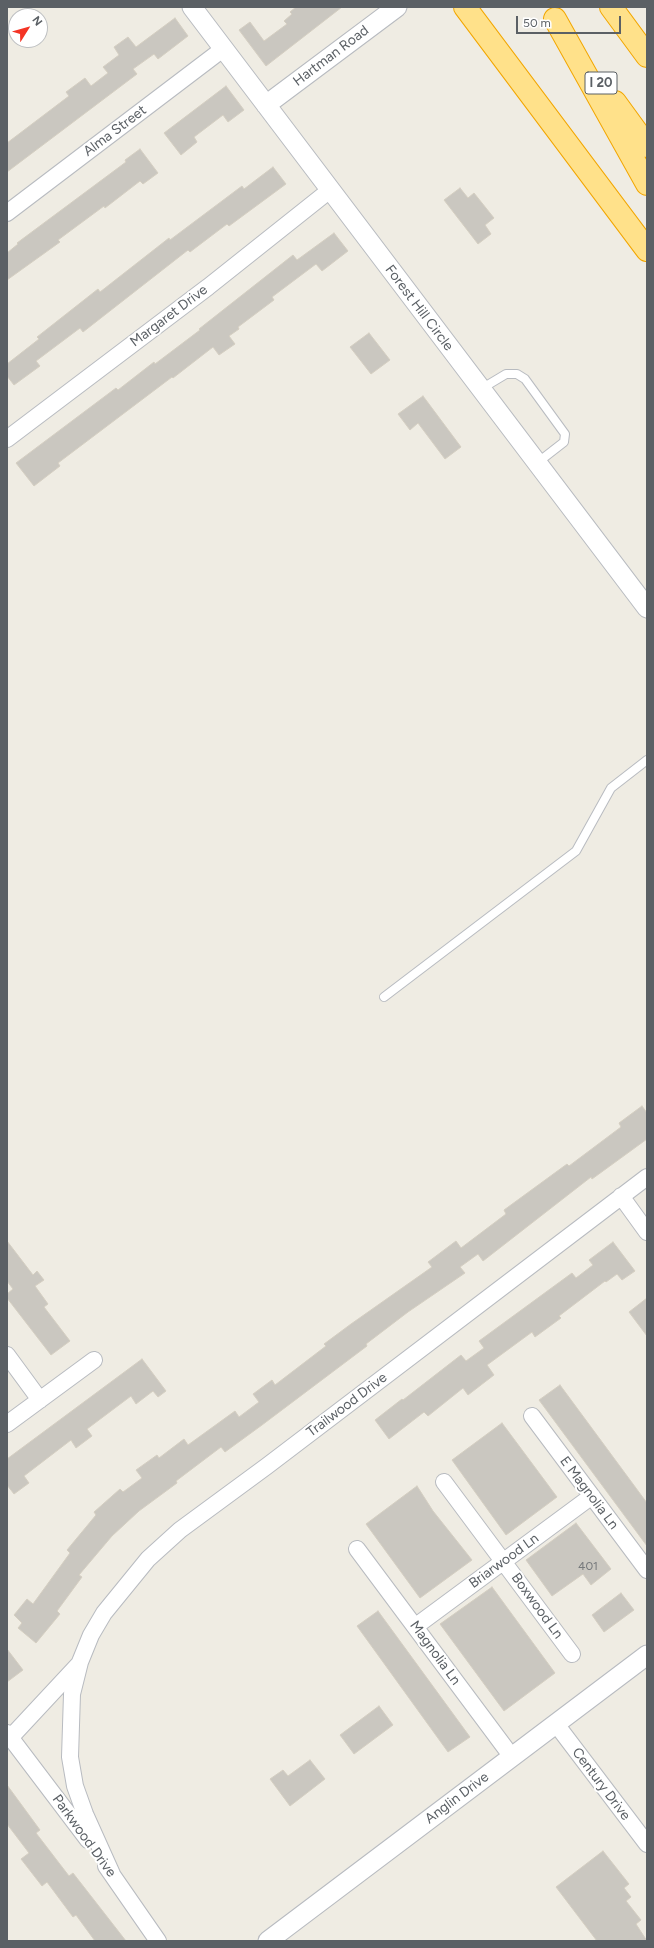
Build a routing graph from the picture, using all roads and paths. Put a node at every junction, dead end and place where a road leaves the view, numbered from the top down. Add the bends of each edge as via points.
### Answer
1 (192, 7) edge
2 (397, 7) edge
3 (465, 7) edge
4 (611, 7) edge
5 (550, 13) edge
6 (223, 49) junction
7 (647, 56) edge
8 (266, 106) junction
9 (647, 146) edge
10 (647, 184) edge
11 (330, 190) junction
12 (7, 213) edge
13 (647, 250) edge
14 (481, 389) junction
15 (7, 440) edge
16 (538, 463) junction
17 (647, 608) edge
18 (647, 760) edge
19 (384, 997) dead end
20 (647, 1177) edge
21 (621, 1196) junction
22 (647, 1232) edge
23 (7, 1355) edge
24 (94, 1360) dead end
25 (40, 1400) junction
26 (532, 1416) dead end
27 (7, 1424) edge
28 (444, 1482) dead end
29 (592, 1496) junction
30 (357, 1549) dead end
31 (503, 1561) junction
32 (647, 1570) edge
33 (416, 1626) junction
34 (572, 1654) dead end
35 (647, 1655) edge
36 (80, 1662) junction
37 (556, 1724) junction
38 (9, 1735) edge
39 (512, 1757) junction
40 (647, 1844) edge
41 (112, 1874) junction
42 (158, 1941) edge
43 (268, 1941) edge

1 - 6 street, Forest Hill Circle
2 - 8 street, Hartman Road
3 - 13 highway
4 - 7 highway
5 - 9 highway, I 20
5 - 10 highway
6 - 8 street, Forest Hill Circle
6 - 12 street, Alma Street
8 - 11 street, Forest Hill Circle
11 - 14 street, Forest Hill Circle
11 - 15 street, Margaret Drive via 208,287
14 - 16 street, Forest Hill Circle
14 - 16 lane via 506,374 517,374 525,379 565,434 564,442
16 - 17 street, Forest Hill Circle
18 - 19 lane via 611,788 576,851
20 - 21 street, Trailwood Drive
21 - 22 street
21 - 36 street, Trailwood Drive via 180,1530 148,1559 104,1613
23 - 25 street
24 - 25 street
25 - 27 street
26 - 29 street, E Magnolia Ln
28 - 31 street, Boxwood Ln
29 - 31 street, Briarwood Ln
29 - 32 street, E Magnolia Ln
30 - 33 street, Magnolia Ln
31 - 33 street, Briarwood Ln
31 - 34 street, Boxwood Ln
33 - 39 street, Magnolia Ln
35 - 37 street, Anglin Drive
36 - 38 street, Trailwood Drive
36 - 41 street, Trailwood Drive via 72,1694 70,1757 82,1807
37 - 39 street, Anglin Drive
37 - 40 street, Century Drive
38 - 41 street, Parkwood Drive via 78,1824
39 - 43 street, Anglin Drive
41 - 42 street, Parkwood Drive

